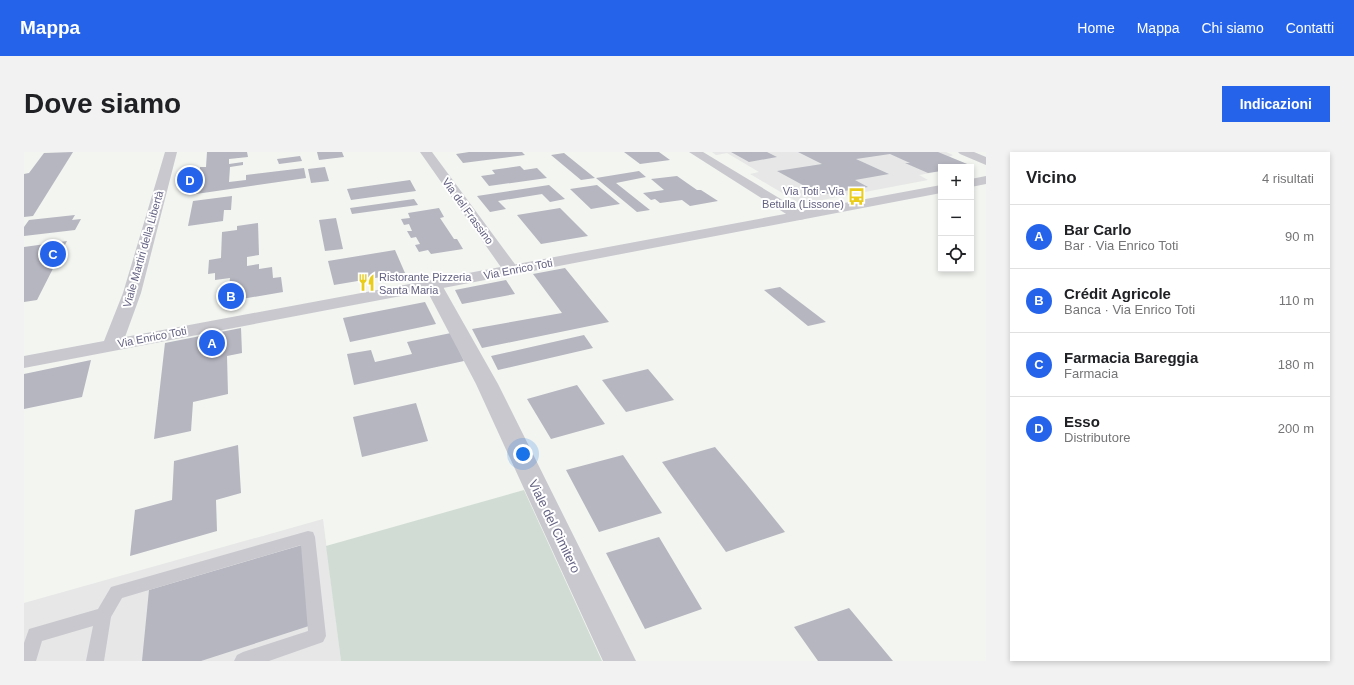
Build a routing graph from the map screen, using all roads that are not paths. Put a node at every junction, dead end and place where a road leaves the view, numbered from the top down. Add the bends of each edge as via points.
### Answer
1 (171, 152) edge
2 (426, 152) edge
3 (695, 152) edge
4 (964, 152) edge
5 (986, 160) edge
6 (986, 180) edge
7 (974, 182) edge
8 (938, 190) edge
9 (799, 216) junction
10 (511, 270) junction
11 (433, 285) junction
12 (112, 345) junction
13 (24, 362) edge
14 (103, 615) junction
15 (27, 661) edge
16 (95, 661) edge
17 (243, 661) edge
18 (620, 661) edge

1 - 12 street, Viale Martiri della Libertà via 132,293
2 - 10 street, Via del Frassino
3 - 9 street
4 - 5 street
6 - 7 street
8 - 9 street, Via Enrico Toti
9 - 10 street, Via Enrico Toti
10 - 11 street, Via Enrico Toti
11 - 12 street, Via Enrico Toti
11 - 18 street, Viale del Cimitero via 487,384
12 - 13 street, Via Enrico Toti
14 - 15 lane via 35,635
14 - 16 lane
14 - 17 lane via 117,592 308,537 317,636

